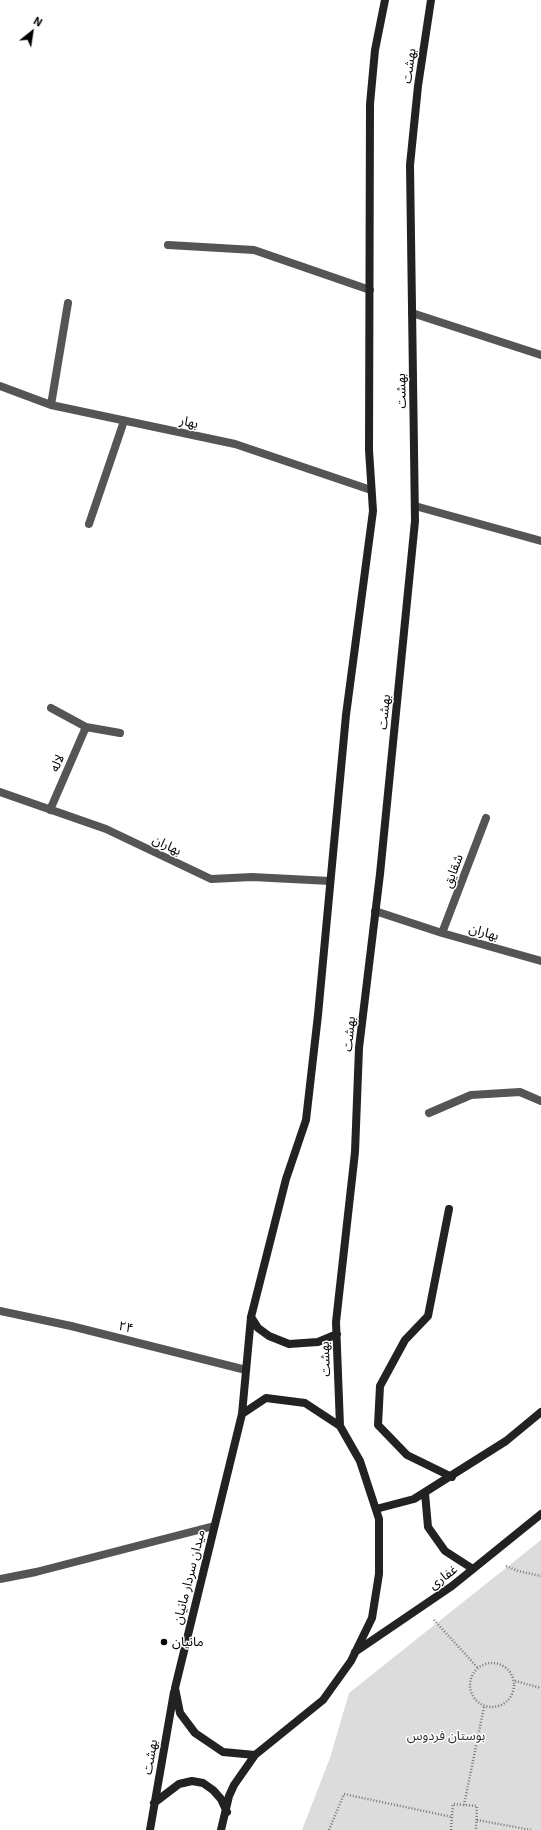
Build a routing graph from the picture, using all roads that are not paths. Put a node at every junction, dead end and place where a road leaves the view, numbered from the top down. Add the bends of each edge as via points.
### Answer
1 (385, 0) edge
2 (431, 0) edge
3 (168, 245) dead end
4 (370, 290) junction
5 (68, 303) dead end
6 (412, 313) junction
7 (541, 355) edge
8 (0, 386) edge
9 (51, 405) junction
10 (124, 421) junction
11 (371, 490) junction
12 (415, 506) junction
13 (88, 524) dead end
14 (541, 541) edge
15 (51, 708) dead end
16 (86, 727) junction
17 (120, 733) dead end
18 (0, 792) edge
19 (50, 810) junction
20 (486, 818) dead end
21 (330, 880) junction
22 (375, 911) junction
23 (442, 933) junction
24 (541, 961) edge
25 (541, 1101) edge
26 (429, 1113) dead end
27 (449, 1209) dead end
28 (0, 1311) edge
29 (251, 1317) junction
30 (336, 1334) junction
31 (246, 1370) junction
32 (541, 1412) edge
33 (242, 1414) junction
34 (340, 1426) junction
35 (452, 1476) junction
36 (425, 1492) junction
37 (376, 1509) junction
38 (541, 1514) edge
39 (214, 1526) junction
40 (473, 1569) junction
41 (0, 1579) edge
42 (355, 1652) junction
43 (175, 1688) junction
44 (255, 1755) junction
45 (154, 1803) junction
46 (227, 1812) junction
47 (150, 1830) edge
48 (221, 1830) edge

1 - 4 main road via 370,104
2 - 6 main road, بهشت via 418,86 410,165
3 - 4 street via 254,250
4 - 11 main road
5 - 9 street
6 - 7 street
6 - 12 main road, بهشت
8 - 9 street, بهار
9 - 10 street, بهار
10 - 11 street, بهار via 235,444
10 - 13 street
11 - 21 main road via 373,511 346,715
12 - 14 street
12 - 22 main road, بهشت
15 - 16 street
16 - 17 street
16 - 19 street, لاله
18 - 19 street, بهاران
19 - 21 street, بهاران via 106,829 211,880 252,877
20 - 23 street, شقایق
21 - 29 main road via 306,1120 286,1179
22 - 23 street, بهاران
22 - 30 main road, بهشت via 359,1048 355,1152
23 - 24 street, بهاران
25 - 26 street via 520,1092 471,1094
27 - 35 main road via 428,1316 405,1340 380,1386 378,1425 407,1455
28 - 31 street, ۲۴
29 - 30 main road via 258,1328 269,1336 290,1344 318,1342
29 - 31 main road
30 - 34 main road, بهشت
31 - 33 main road
32 - 35 main road via 506,1441
33 - 34 main road via 266,1398 305,1403
33 - 39 main road, میدان سردار مانیان
34 - 37 main road via 360,1461
35 - 36 main road
36 - 37 main road via 414,1500
36 - 40 main road via 428,1527 445,1551
37 - 42 main road via 379,1519 379,1574 372,1618
38 - 40 main road, غفاری
39 - 41 street
39 - 43 main road, میدان سردار مانیان
40 - 42 main road, غفاری
42 - 44 main road via 324,1700
43 - 44 main road, میدان سردار مانیان via 180,1713 195,1733 223,1752
43 - 45 main road, بهشت
44 - 46 main road via 234,1785
45 - 46 main road via 179,1784 192,1781 203,1783 213,1790
45 - 47 main road, بهشت
46 - 48 main road

